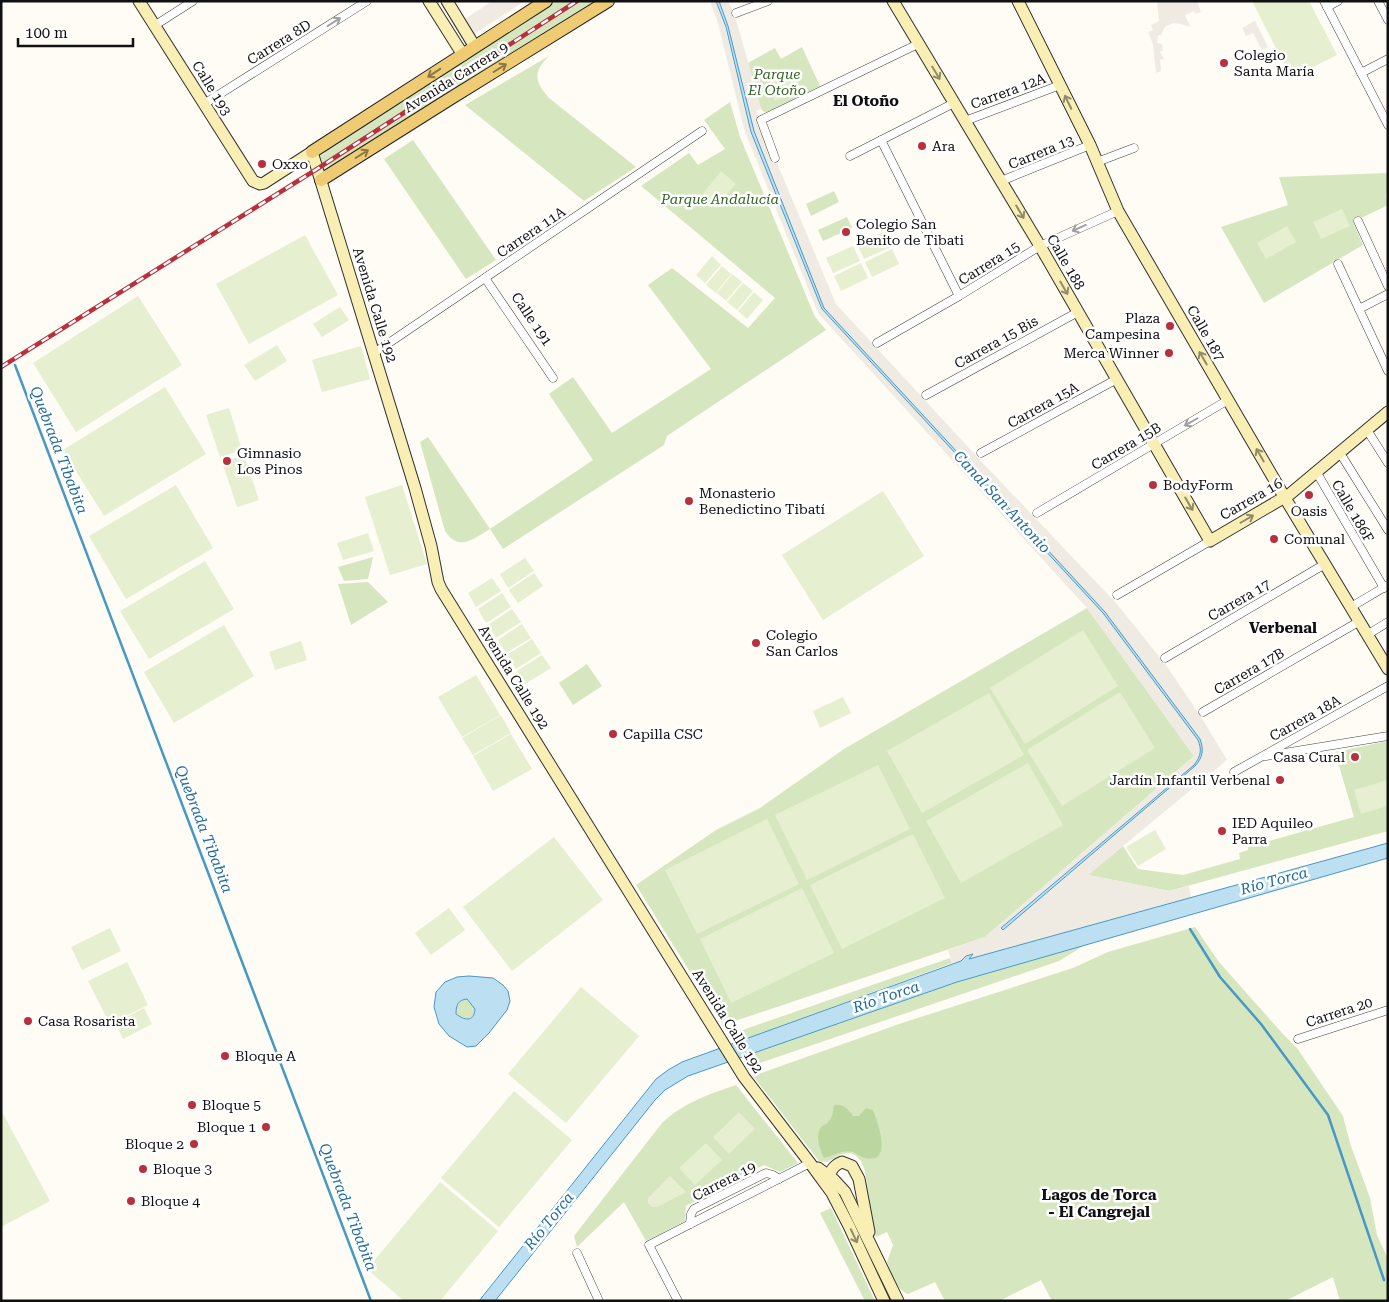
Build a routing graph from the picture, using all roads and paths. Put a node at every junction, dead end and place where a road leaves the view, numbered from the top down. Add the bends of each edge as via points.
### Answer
1 (139, 1) edge
2 (193, 1) edge
3 (367, 1) edge
4 (429, 1) edge
5 (446, 1) edge
6 (546, 1) edge
7 (608, 1) edge
8 (768, 1) edge
9 (893, 1) edge
10 (1018, 1) edge
11 (1338, 1) edge
12 (1378, 1) edge
13 (1325, 4) edge
14 (736, 13) dead end
15 (1388, 20) edge
16 (154, 26) junction
17 (918, 44) junction
18 (476, 47) junction
19 (463, 55) junction
20 (1388, 59) edge
21 (1360, 73) junction
22 (1060, 85) junction
23 (954, 103) junction
24 (204, 104) junction
25 (965, 120) junction
26 (1388, 124) edge
27 (702, 131) dead end
28 (881, 140) junction
29 (1090, 145) junction
30 (1134, 148) dead end
31 (312, 152) junction
32 (850, 156) dead end
33 (775, 158) dead end
34 (1097, 162) junction
35 (321, 180) junction
36 (1001, 181) junction
37 (264, 183) joint
38 (1118, 211) junction
39 (1358, 221) dead end
40 (1040, 246) junction
41 (1338, 264) dead end
42 (485, 278) junction
43 (1388, 286) edge
44 (1388, 294) edge
45 (959, 296) junction
46 (1359, 309) junction
47 (1078, 312) junction
48 (877, 343) dead end
49 (374, 353) junction
50 (1388, 371) edge
51 (553, 378) dead end
52 (1117, 379) junction
53 (926, 395) dead end
54 (1228, 400) junction
55 (1388, 412) edge
56 (1366, 430) junction
57 (1154, 444) junction
58 (981, 453) dead end
59 (1340, 453) junction
60 (1388, 463) edge
61 (1317, 473) junction
62 (1285, 498) junction
63 (1037, 513) dead end
64 (1386, 525) edge
65 (1210, 541) junction
66 (1325, 564) junction
67 (1386, 587) edge
68 (1117, 595) dead end
69 (1351, 607) junction
70 (1360, 621) junction
71 (1388, 622) edge
72 (1367, 635) junction
73 (1165, 658) dead end
74 (1386, 664) edge
75 (1388, 686) edge
76 (1203, 712) dead end
77 (1388, 736) edge
78 (1262, 756) junction
79 (1234, 772) dead end
80 (1388, 1010) edge
81 (1298, 1039) dead end
82 (810, 1163) junction
83 (830, 1176) junction
84 (779, 1179) junction
85 (832, 1193) junction
86 (690, 1224) junction
87 (872, 1246) junction
88 (577, 1253) dead end
89 (599, 1301) edge
90 (678, 1301) edge
91 (884, 1301) edge
92 (898, 1301) edge

1 - 16 main road, Calle 193
2 - 16 street
24 -> 3 street, Carrera 8D
4 - 19 main road
5 - 18 main road
6 - 18 main road, Avenida Carrera 9
35 -> 7 main road, Avenida Carrera 9
8 - 14 street
9 - 17 main road, Calle 188
10 - 22 main road, Calle 187
11 - 13 street
12 - 15 street
13 - 21 street
16 - 24 main road, Calle 193
17 -> 23 main road, Calle 188
17 - 33 street via 761,120
18 - 19 main road, Avenida Carrera 9
19 -> 31 main road, Avenida Carrera 9
20 - 21 street
21 - 26 street
22 - 25 street, Carrera 12A
29 -> 22 main road, Calle 187
23 - 25 main road, Calle 188
23 - 28 street, Carrera 12A
24 - 37 main road, Calle 193 via 250,177 256,183
25 - 36 main road, Calle 188
27 - 42 street, Carrera 11A
28 - 32 street, Carrera 12A
28 - 45 street
29 - 34 main road, Calle 187
29 - 36 street, Carrera 13
30 - 34 street
31 - 35 main road, Avenida Calle 192
31 - 37 main road, Avenida Carrera 9
34 - 38 main road, Calle 187
35 - 49 main road, Avenida Calle 192
36 -> 40 main road, Calle 188
38 -> 40 street, Carrera 15
54 -> 38 main road, Calle 187
39 - 43 street
40 - 45 street, Carrera 15
40 -> 47 main road, Calle 188
41 - 46 street
42 - 49 street, Carrera 11A
42 - 51 street, Calle 191
44 - 46 street
45 - 48 street, Carrera 15
46 - 50 street
47 - 52 main road, Calle 188
47 - 53 street, Carrera 15 Bis
49 - 82 main road, Avenida Calle 192 via 441,589 748,1083
52 - 57 main road, Calle 188
52 - 58 street, Carrera 15A
54 -> 57 street, Carrera 15B
62 -> 54 main road, Calle 187
55 - 56 main road, Carrera 16
56 - 59 main road, Carrera 16
56 - 60 street
57 - 63 street, Carrera 15B
57 -> 65 main road, Calle 188
59 - 61 main road, Carrera 16
59 - 64 street
61 - 62 main road, Carrera 16
61 - 67 street, Calle 186F
65 -> 62 main road, Carrera 16
62 - 66 main road, Calle 187
65 - 68 street, Carrera 16
66 - 69 main road, Calle 187
66 - 73 street, Carrera 17
67 - 69 street
69 - 70 main road, Calle 187
70 - 72 main road, Calle 187
70 - 76 street, Carrera 17B
71 - 72 street
72 - 74 main road, Calle 187
75 - 78 street, Carrera 18A
77 - 78 street
78 - 79 street, Carrera 18A
80 - 81 street, Carrera 20
82 - 83 main road, Avenida Calle 192
82 - 84 street, Carrera 19
82 - 85 main road, Avenida Calle 192
83 - 85 main road
83 - 87 main road, Avenida Calle 192 via 845,1192
83 - 87 main road via 833,1167 842,1162 856,1170
84 - 86 street, Carrera 19
84 - 86 street, Carrera 19 via 766,1173 694,1210 690,1214
85 -> 91 main road, Avenida Calle 192
86 - 90 street, Carrera 19 via 649,1246
87 - 92 main road, Avenida Calle 192
88 - 89 street

